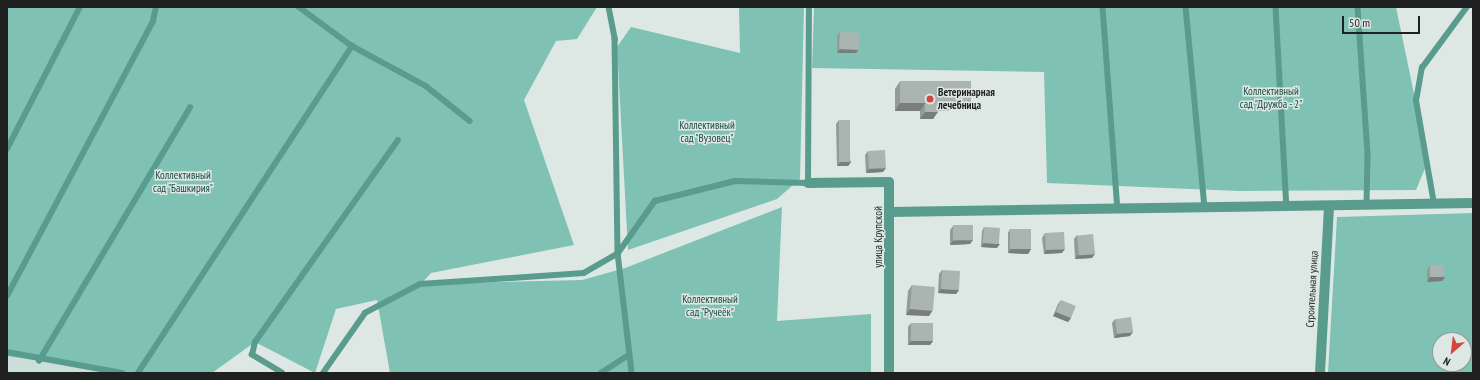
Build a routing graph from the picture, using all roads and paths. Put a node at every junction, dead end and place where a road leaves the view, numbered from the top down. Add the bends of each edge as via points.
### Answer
1 (80, 7) edge
2 (156, 7) edge
3 (299, 7) edge
4 (609, 7) edge
5 (809, 7) edge
6 (1103, 7) edge
7 (1186, 7) edge
8 (1276, 7) edge
9 (1358, 7) edge
10 (1467, 7) edge
11 (352, 46) junction
12 (190, 108) dead end
13 (470, 121) dead end
14 (398, 140) dead end
15 (7, 150) edge
16 (808, 183) junction
17 (1473, 203) edge
18 (1434, 204) junction
19 (1367, 206) junction
20 (1288, 207) junction
21 (1329, 207) junction
22 (1205, 208) junction
23 (1118, 209) junction
24 (890, 212) junction
25 (618, 253) junction
26 (7, 296) edge
27 (7, 352) edge
28 (629, 354) junction
29 (38, 360) junction
30 (122, 373) edge
31 (138, 373) edge
32 (282, 373) edge
33 (323, 373) edge
34 (601, 373) edge
35 (632, 373) edge
36 (889, 373) edge
37 (1320, 373) edge

1 - 15 lane
2 - 26 lane via 153,21
3 - 11 lane
4 - 25 lane via 615,39
5 - 16 lane
6 - 23 lane
7 - 22 lane
8 - 20 lane
9 - 19 lane via 1368,154
10 - 18 lane via 1422,68 1416,101
11 - 13 lane via 426,86
11 - 31 lane
12 - 29 lane
14 - 32 lane via 255,342 252,356
16 - 24 street, улица Крупской via 889,182
16 - 25 lane via 735,181 655,201
17 - 18 street
18 - 19 street
19 - 21 street
20 - 21 street
20 - 22 street
21 - 37 street, Строительная улица
22 - 23 street
23 - 24 street
24 - 36 street, улица Крупской
25 - 28 lane
25 - 33 lane via 584,273 420,284 365,313
27 - 29 lane
28 - 34 lane
28 - 35 lane
29 - 30 lane

